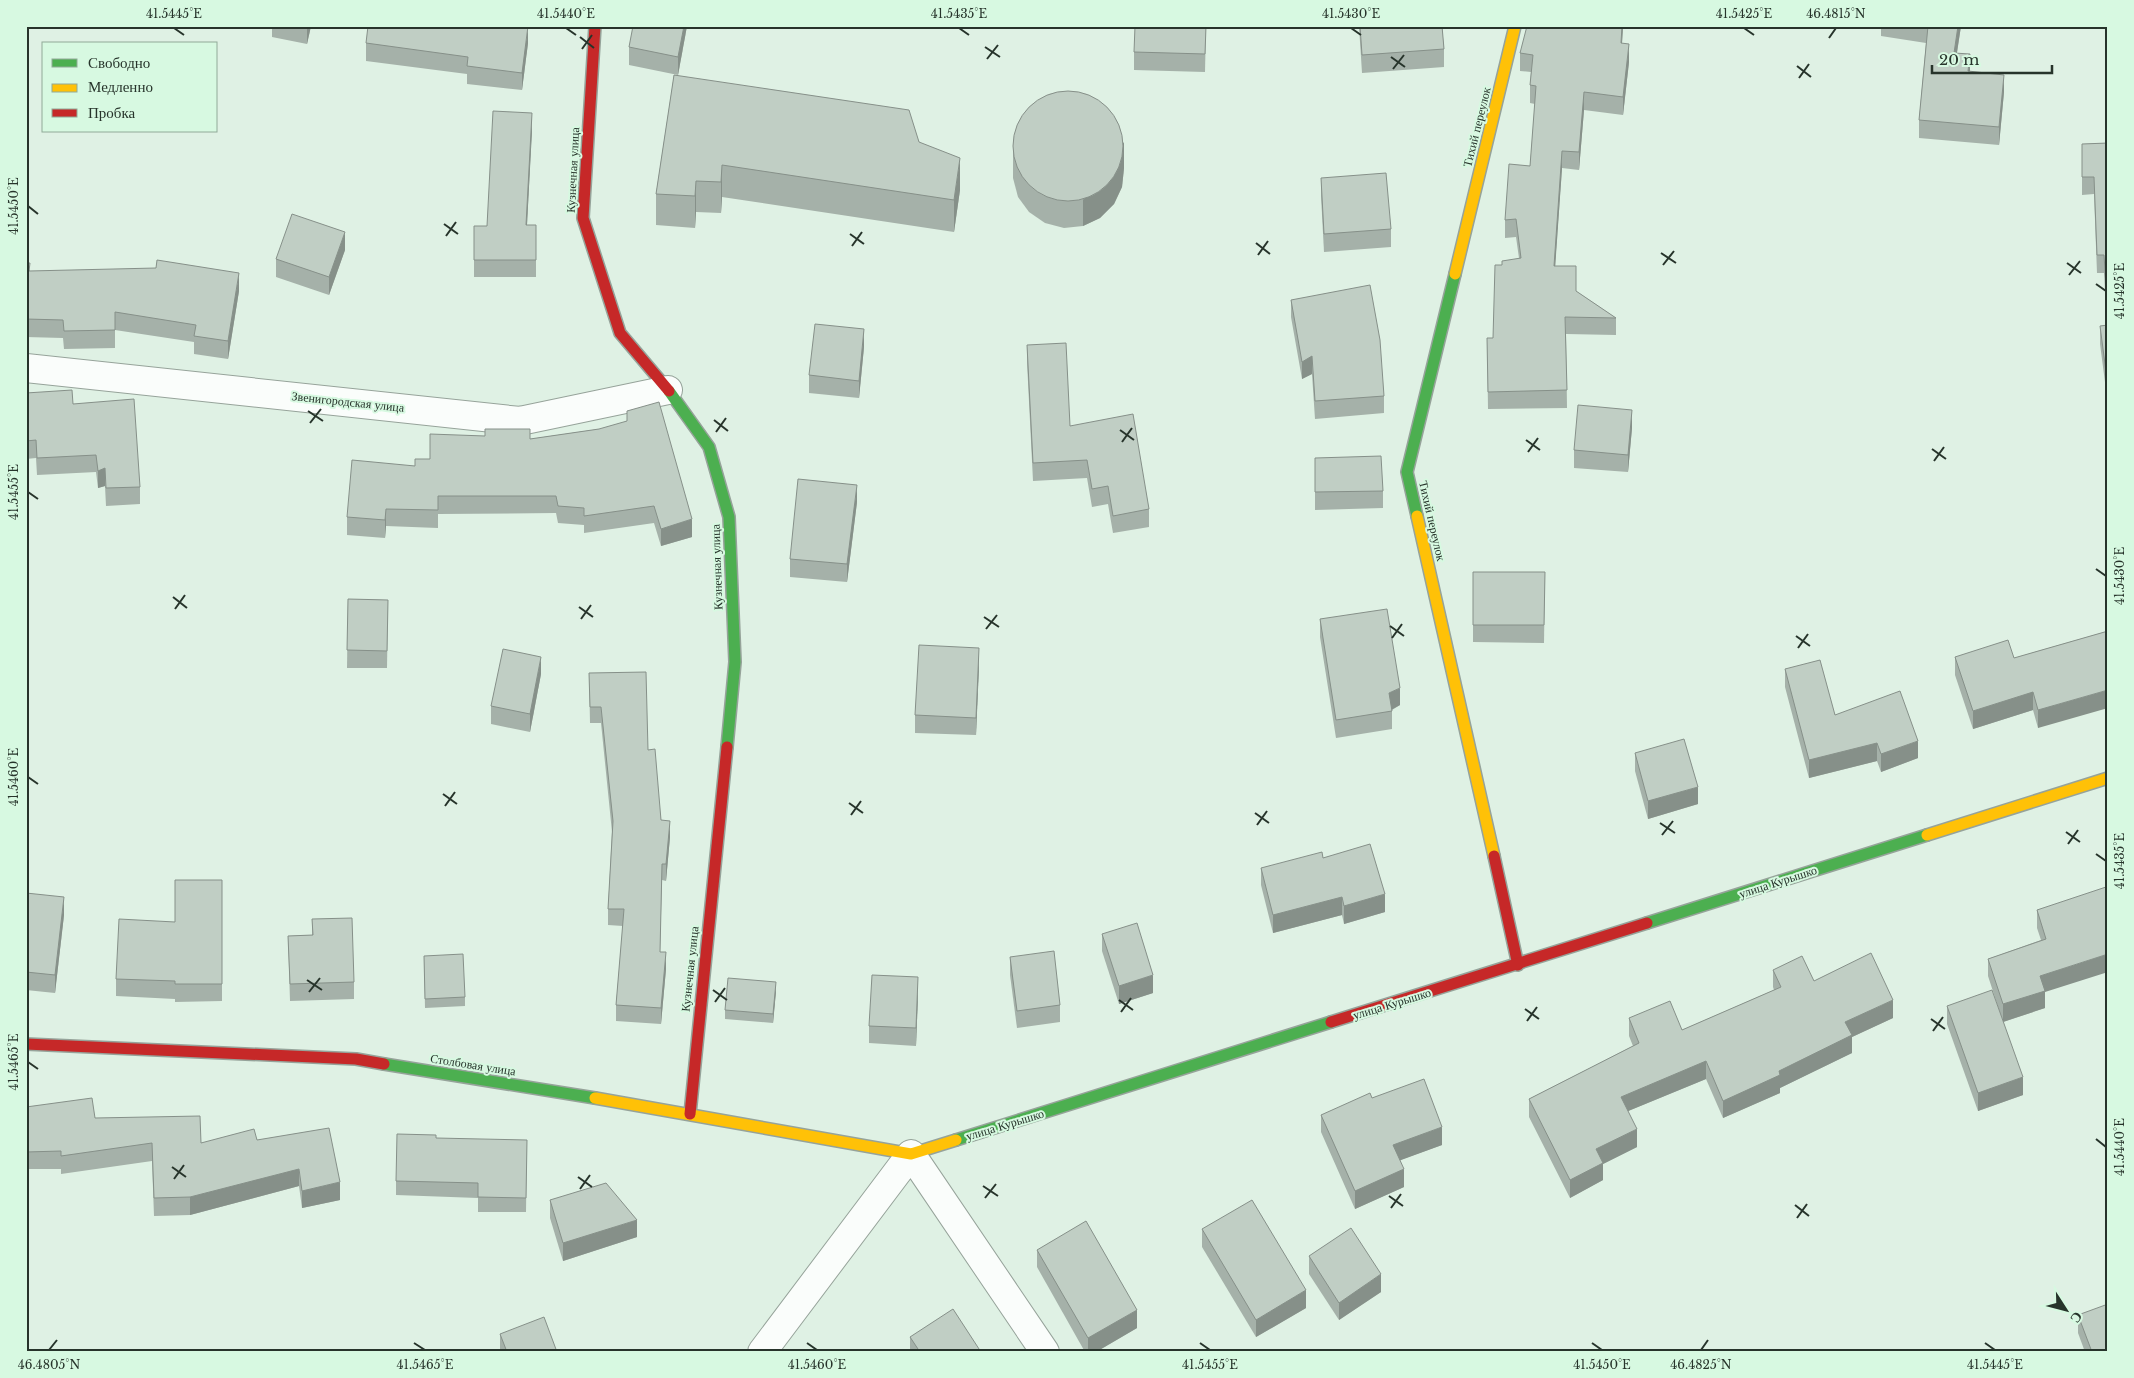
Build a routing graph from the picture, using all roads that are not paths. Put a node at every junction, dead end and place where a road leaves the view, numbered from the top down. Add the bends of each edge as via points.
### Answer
1 (595, 26) edge
2 (1516, 26) edge
3 (26, 368) edge
4 (668, 390) junction
5 (2108, 778) edge
6 (1518, 965) junction
7 (26, 1044) edge
8 (690, 1114) junction
9 (911, 1154) junction
10 (762, 1352) edge
11 (1045, 1352) edge

1 - 4 street, Кузнечная улица via 583,218 620,333
2 - 6 street, Тихий переулок via 1407,472
3 - 4 street, Звенигородская улица via 520,421
4 - 8 street, Кузнечная улица via 709,447 729,517 735,662
5 - 6 street, улица Курышко
6 - 9 street, улица Курышко
7 - 8 street, Столбовая улица via 356,1059
8 - 9 street, Столбовая улица
9 - 10 street
9 - 11 street

